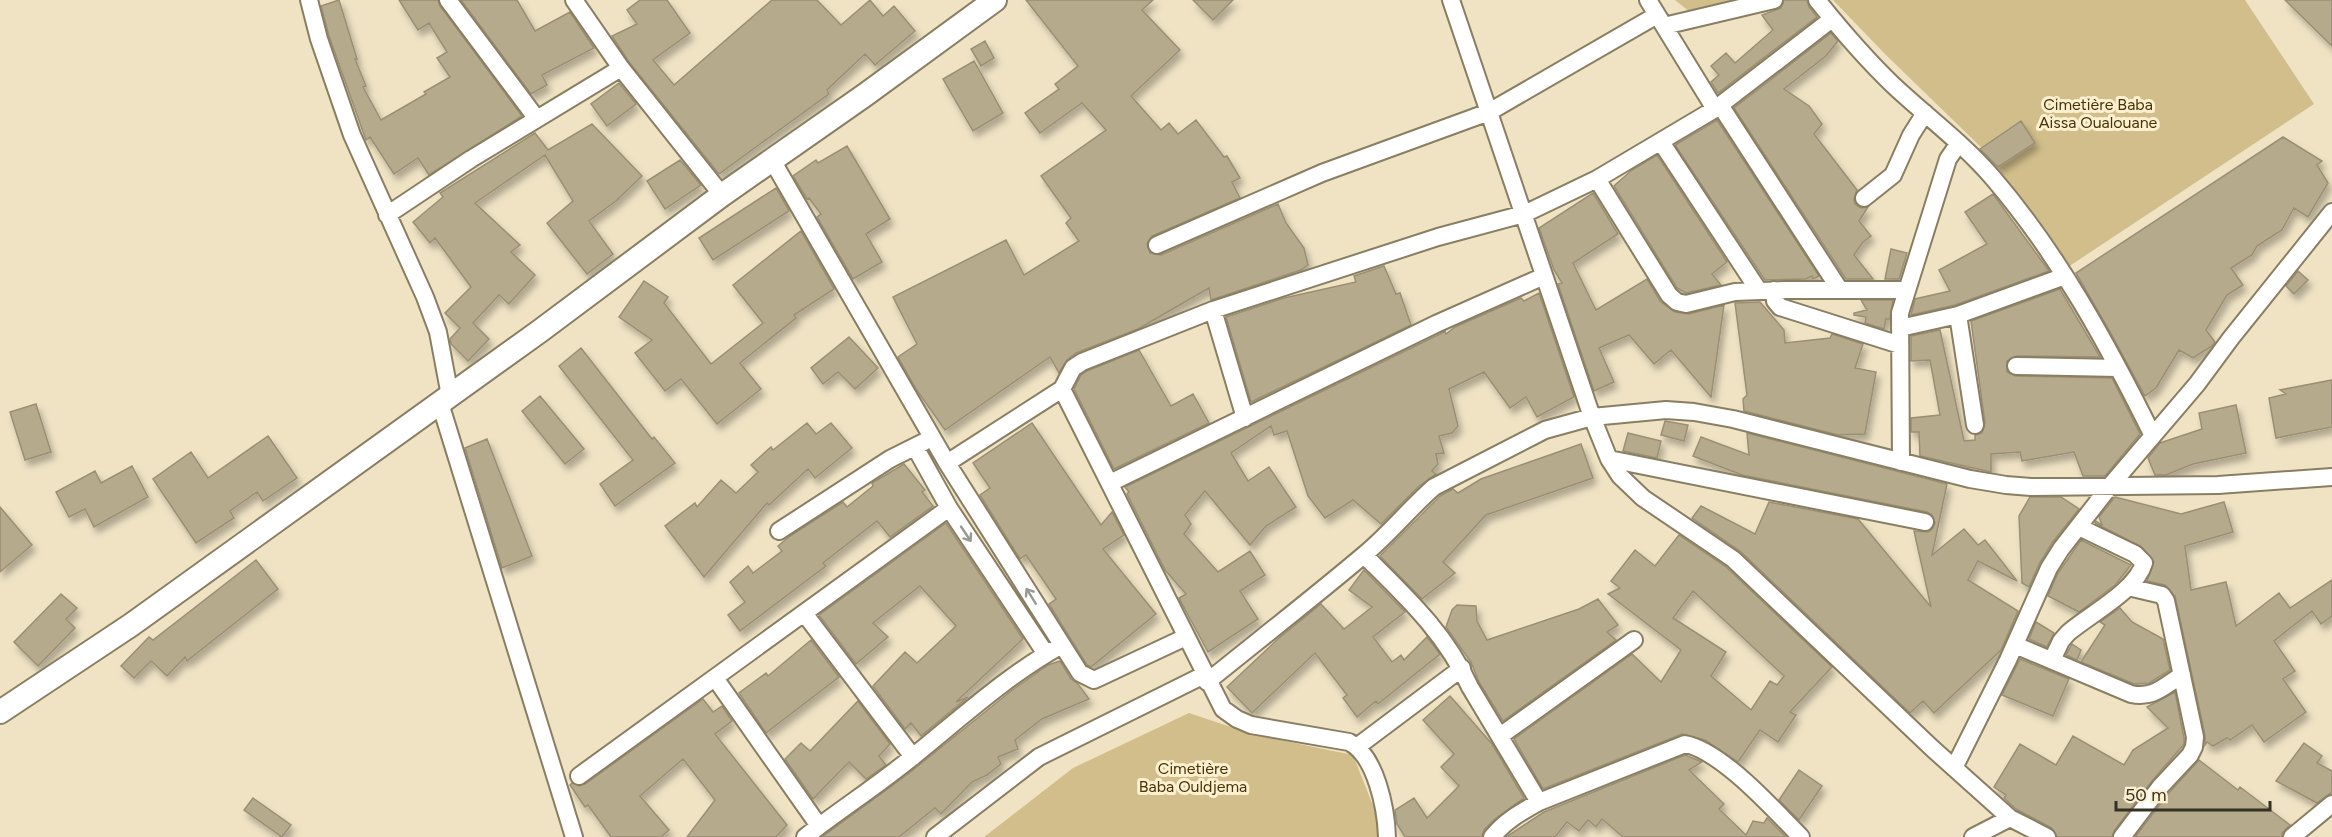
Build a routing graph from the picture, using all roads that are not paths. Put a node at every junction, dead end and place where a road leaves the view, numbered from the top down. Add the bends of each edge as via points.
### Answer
1 (448, 0) edge
2 (574, 0) edge
3 (995, 0) edge
4 (1451, 0) edge
5 (1648, 0) edge
6 (1774, 0) edge
7 (1817, 0) edge
8 (315, 2) edge
9 (1832, 19) junction
10 (1661, 20) junction
11 (621, 68) junction
12 (1717, 107) junction
13 (1489, 112) junction
14 (1924, 113) junction
15 (537, 119) junction
16 (1661, 142) junction
17 (1959, 143) junction
18 (772, 160) junction
19 (1597, 180) junction
20 (722, 195) junction
21 (1864, 198) dead end
22 (2332, 212) edge
23 (1524, 214) junction
24 (387, 215) junction
25 (1157, 244) dead end
26 (1544, 276) junction
27 (2065, 276) junction
28 (1840, 290) junction
29 (1906, 290) junction
30 (1767, 291) junction
31 (1213, 310) junction
32 (1958, 315) junction
33 (1900, 336) junction
34 (2016, 366) dead end
35 (2118, 368) junction
36 (1062, 389) junction
37 (445, 399) junction
38 (1592, 417) junction
39 (1245, 418) junction
40 (1975, 425) dead end
41 (2153, 436) junction
42 (933, 437) junction
43 (915, 447) junction
44 (1609, 459) junction
45 (1901, 462) junction
46 (947, 463) junction
47 (2332, 477) edge
48 (1110, 483) junction
49 (2110, 486) junction
50 (949, 508) junction
51 (1924, 522) dead end
52 (2079, 527) junction
53 (779, 531) dead end
54 (1364, 555) junction
55 (2128, 587) junction
56 (804, 613) junction
57 (1186, 637) junction
58 (1634, 640) dead end
59 (1062, 645) junction
60 (2015, 645) junction
61 (1046, 654) junction
62 (2052, 660) junction
63 (1462, 668) junction
64 (2182, 675) junction
65 (715, 678) junction
66 (1205, 678) junction
67 (0, 712) edge
68 (1500, 736) junction
69 (1358, 746) junction
70 (913, 757) junction
71 (1954, 768) junction
72 (579, 776) dead end
73 (1539, 802) junction
74 (2332, 804) edge
75 (2010, 818) junction
76 (819, 826) junction
77 (574, 837) edge
78 (805, 837) edge
79 (935, 837) edge
80 (1387, 837) edge
81 (1492, 837) edge
82 (1801, 837) edge
83 (1973, 837) edge
84 (2047, 837) edge
85 (2122, 837) edge
86 (2292, 837) edge

1 - 15 street
2 - 11 street
3 - 18 main road
4 - 13 street
5 - 10 street
6 - 10 street
7 - 9 street
8 - 24 street via 352,135
9 - 12 street
9 - 14 street via 1858,51
10 - 12 street
10 - 13 street
11 - 15 street
11 - 20 street
12 - 16 street
12 - 28 street
13 - 23 street
13 - 25 street via 1322,173
14 - 17 street
14 - 21 street via 1893,175
15 - 24 street
16 - 19 street
16 - 30 street
17 - 27 street via 1992,177
17 - 29 street via 1948,159
18 - 20 main road
18 - 42 street
19 - 23 street
19 - 30 street via 1677,302 1686,304 1735,292
20 - 37 main road
22 - 41 street
23 - 26 street
23 - 31 street via 1438,237
24 - 37 street via 438,332
26 - 38 street
26 - 39 street
27 - 32 street
27 - 35 street
28 - 29 street
28 - 30 street
29 - 33 street
30 - 33 street via 1780,308
31 - 36 street via 1082,362 1073,368
31 - 39 street
32 - 33 street
32 - 40 street
33 - 45 street
34 - 35 street
35 - 41 street
36 - 46 street
36 - 48 street
37 - 67 main road via 131,625
37 - 77 street
38 - 44 street
38 - 45 street via 1666,410 1694,412
38 - 54 street via 1545,430 1434,487
39 - 48 street
41 - 49 street
42 - 43 street
42 - 46 street
43 - 50 street
43 - 53 street
44 - 51 street
44 - 71 street via 1643,498 1747,571
45 - 49 street via 2006,485
59 -> 46 street
47 - 49 street via 2218,485
48 - 57 street
49 - 52 street
50 - 56 street
50 -> 61 street
52 - 55 street via 2141,558 2142,569
52 - 60 street via 2049,568
54 - 63 street via 1427,618
54 - 66 street
55 - 62 street via 2068,633
55 - 64 street via 2162,595 2166,601
56 - 65 street
56 - 70 street
57 - 59 street via 1094,680 1080,673
57 - 66 street
58 - 68 street
59 - 61 street
60 - 62 street
60 - 71 street
61 - 70 street
62 - 64 street via 2144,697
63 - 68 street
63 - 69 street
64 - 85 street via 2194,747
65 - 72 street
65 - 76 street
66 - 69 street via 1223,709 1237,719 1268,729
66 - 79 street via 1039,757
68 - 73 street
69 - 80 street via 1369,761 1383,803
70 - 76 street
71 - 75 street
73 - 81 street via 1516,814
73 - 82 street via 1685,744 1712,755
74 - 86 street
75 - 83 street
75 - 84 street
76 - 78 street

